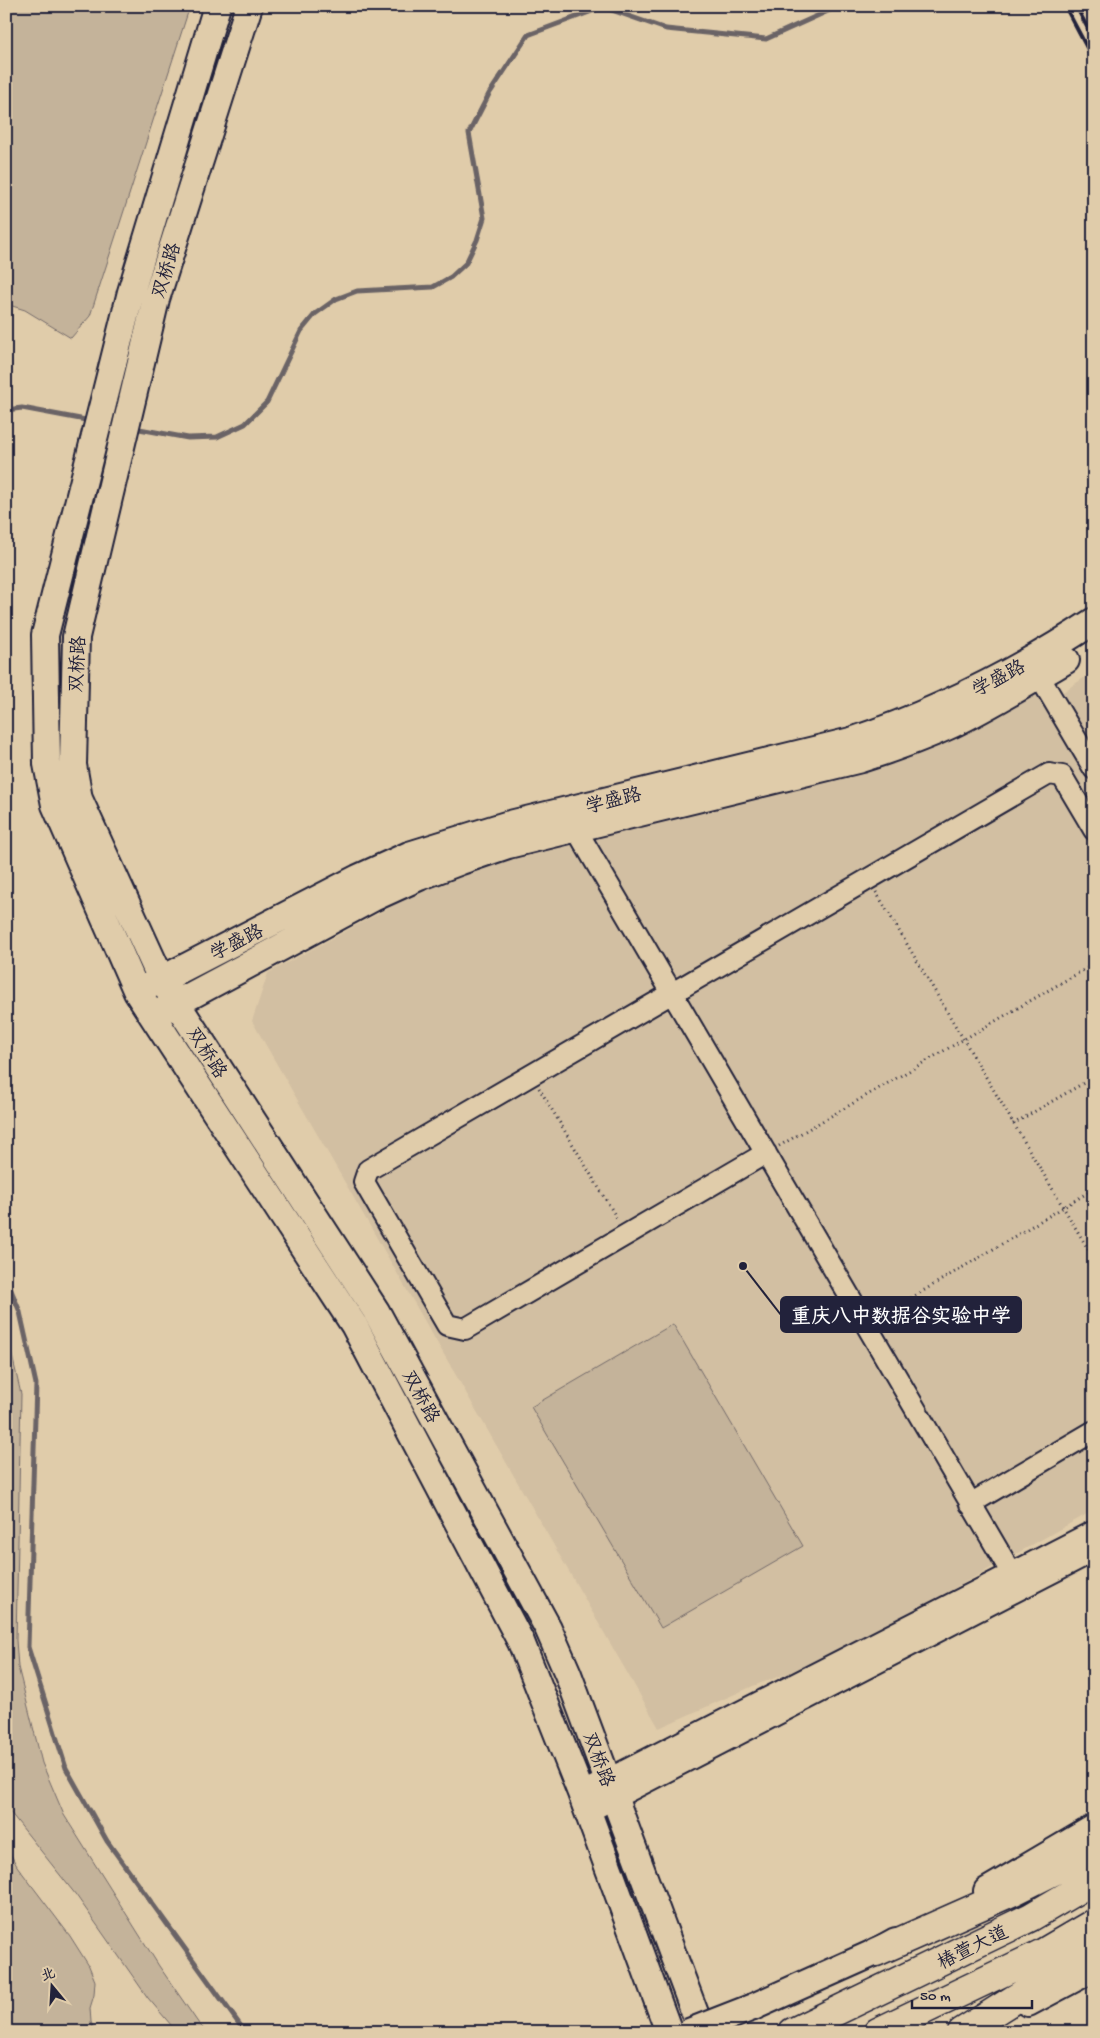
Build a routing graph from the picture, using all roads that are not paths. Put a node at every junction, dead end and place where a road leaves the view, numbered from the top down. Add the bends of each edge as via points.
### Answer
1 (217, 6) edge
2 (249, 6) edge
3 (1094, 621) edge
4 (1094, 642) edge
5 (1038, 676) junction
6 (1094, 769) edge
7 (576, 828) junction
8 (1094, 830) edge
9 (161, 979) junction
10 (137, 992) junction
11 (672, 993) junction
12 (177, 1003) junction
13 (153, 1016) junction
14 (766, 1153) junction
15 (1094, 1431) edge
16 (970, 1504) junction
17 (1094, 1531) edge
18 (1094, 1551) edge
19 (1012, 1574) junction
20 (611, 1789) junction
21 (584, 1802) junction
22 (1094, 1828) edge
23 (1094, 1852) edge
24 (1094, 1880) edge
25 (1094, 1923) edge
26 (1094, 1948) edge
27 (876, 1952) junction
28 (1094, 1968) edge
29 (669, 2032) edge
30 (689, 2032) edge
31 (702, 2032) edge
32 (793, 2032) edge
33 (878, 2032) edge
34 (962, 2032) edge
35 (972, 2032) edge

1 - 10 main road, 双桥路 via 131,292 45,635 47,764 55,805
2 - 9 main road, 双桥路 via 156,299 76,637 73,765 79,799
3 - 9 main road, 学盛路 via 1006,674 896,726 851,741 506,824 409,855
4 - 5 main road, 学盛路
5 - 6 street
5 - 7 main road, 学盛路 via 953,724 877,754
7 - 11 street
7 - 12 main road, 学盛路 via 508,845 419,877 373,898
8 - 11 street via 1062,776 1049,774
9 - 10 main road, 学盛路
9 - 12 main road, 双桥路
10 - 13 main road, 双桥路
11 - 14 street
11 - 14 street via 368,1170 364,1182 447,1325 465,1329
12 - 13 main road, 学盛路
12 - 20 main road, 双桥路 via 376,1311 548,1628
13 - 21 main road, 双桥路 via 354,1325 521,1642
14 - 16 street
15 - 16 street
16 - 19 street
17 - 19 street
18 - 20 street
19 - 20 street
20 - 21 street
20 - 31 main road, 双桥路
21 - 29 main road, 双桥路
22 - 27 main road
23 - 27 highway
24 - 32 highway, 椿萱大道 via 1031,1917
25 - 33 highway, 椿萱大道 via 1041,1954
26 - 34 highway
27 - 30 main road, bridge
28 - 35 main road

